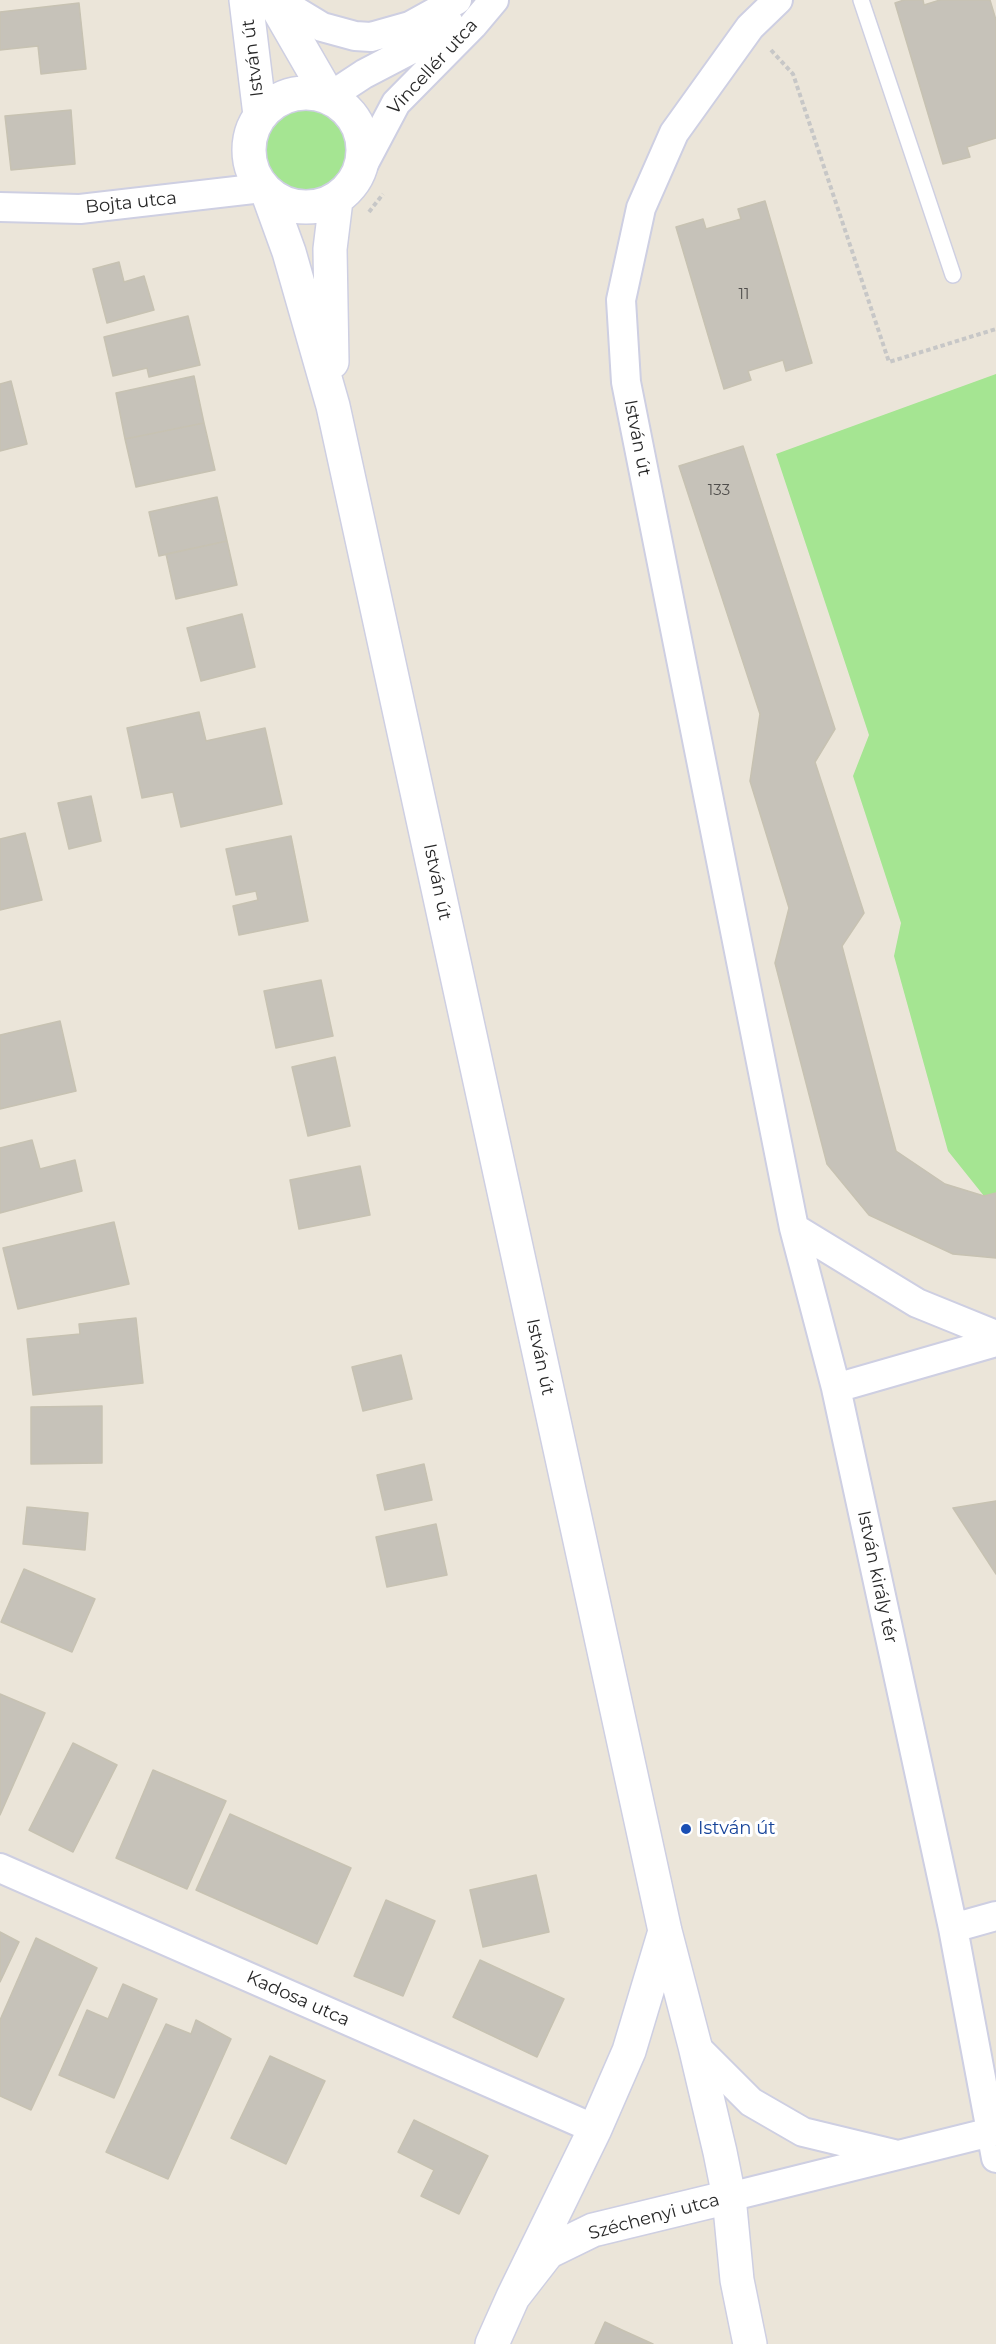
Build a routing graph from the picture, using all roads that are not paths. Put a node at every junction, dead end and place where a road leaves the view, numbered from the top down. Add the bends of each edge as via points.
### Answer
1 (246, 0) edge
2 (273, 0) edge
3 (286, 0) edge
4 (457, 0) edge
5 (476, 0) edge
6 (494, 0) edge
7 (778, 0) edge
8 (861, 0) edge
9 (329, 97) junction
10 (260, 115) junction
11 (361, 169) junction
12 (265, 191) junction
13 (336, 200) junction
14 (0, 207) edge
15 (952, 275) dead end
16 (333, 406) junction
17 (794, 1228) junction
18 (996, 1335) edge
19 (996, 1342) edge
20 (836, 1388) junction
21 (0, 1868) edge
22 (996, 1916) edge
23 (953, 1928) junction
24 (665, 1930) junction
25 (695, 2046) junction
26 (595, 2129) junction
27 (993, 2145) edge
28 (899, 2155) junction
29 (729, 2197) junction
30 (513, 2297) junction
31 (492, 2344) edge
32 (750, 2344) edge

1 - 10 street, István út
2 - 9 street, István út
3 - 4 street via 294,10 322,27 371,37 410,26
5 - 9 street, Vincellér utca via 410,50
6 - 11 street, Vincellér utca via 396,103
7 - 17 street, István út via 750,27 674,133 641,208 621,300 626,382
8 - 15 lane
9 - 10 street via 315,93 284,96
9 - 11 street via 347,110 359,127 364,148
10 - 12 street via 251,133 248,152 252,171
11 - 13 street via 351,187
12 - 13 street via 283,203 301,208 319,207
12 - 14 street, Bojta utca via 81,209
12 - 16 street, István út via 289,252
13 - 16 street, István út via 330,249
16 - 24 street, István út
17 - 18 street via 917,1303
17 - 20 street, István út
19 - 20 street
20 - 23 street, István király tér
21 - 26 street, Kadosa utca
22 - 23 street
23 - 27 street
24 - 25 street, István út
24 - 26 street via 629,2051
25 - 28 street via 751,2102 803,2132
25 - 29 street, István út
26 - 30 street
27 - 28 street
28 - 29 street
29 - 30 street, Széchenyi utca via 593,2230 548,2252
29 - 32 street, István út via 737,2280
30 - 31 street, Széchenyi utca

